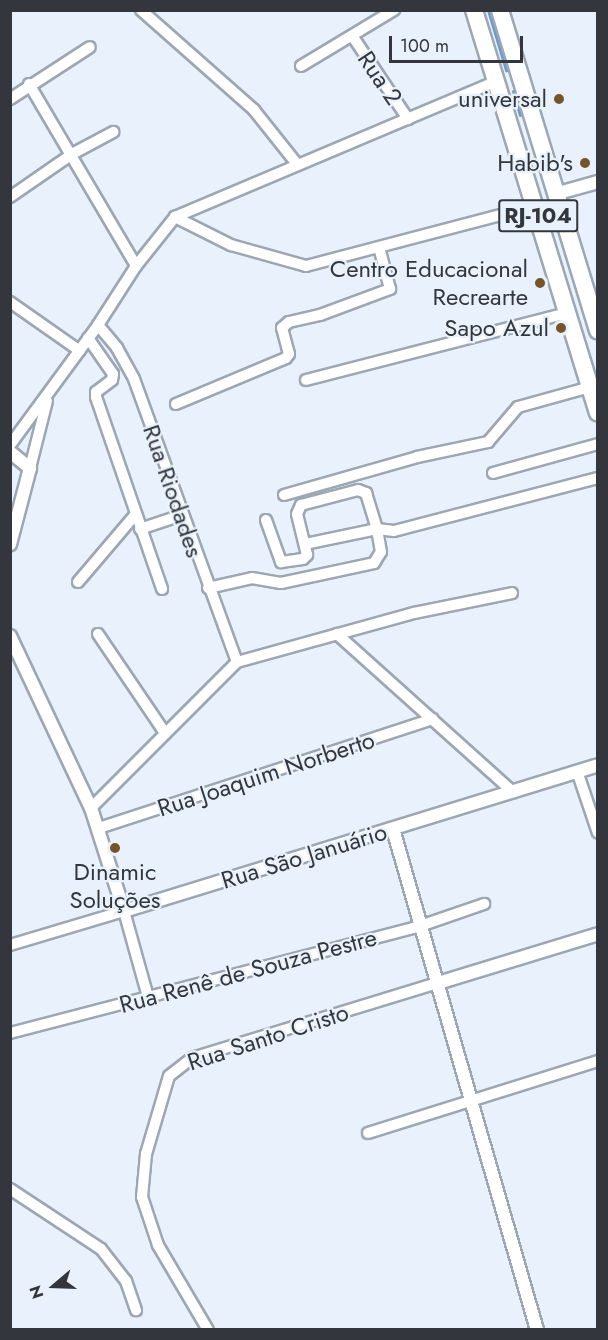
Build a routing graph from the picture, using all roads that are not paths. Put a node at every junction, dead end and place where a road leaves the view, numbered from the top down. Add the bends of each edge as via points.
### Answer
1 (141, 10) edge
2 (394, 10) edge
3 (474, 10) edge
4 (500, 10) edge
5 (353, 37) junction
6 (90, 47) dead end
7 (301, 66) dead end
8 (497, 81) junction
9 (29, 84) junction
10 (10, 99) edge
11 (408, 119) junction
12 (113, 132) dead end
13 (72, 154) junction
14 (297, 164) junction
15 (597, 182) edge
16 (555, 194) junction
17 (10, 197) edge
18 (535, 206) junction
19 (175, 218) junction
20 (379, 247) junction
21 (136, 266) junction
22 (10, 302) edge
23 (593, 302) edge
24 (567, 313) junction
25 (98, 325) junction
26 (597, 330) edge
27 (88, 338) junction
28 (80, 351) junction
29 (306, 380) dead end
30 (590, 387) junction
31 (48, 395) junction
32 (176, 404) dead end
33 (597, 412) edge
34 (597, 444) edge
35 (10, 445) edge
36 (10, 452) edge
37 (30, 468) junction
38 (493, 473) dead end
39 (597, 478) edge
40 (284, 495) dead end
41 (135, 515) junction
42 (182, 515) junction
43 (266, 520) dead end
44 (140, 529) junction
45 (377, 529) junction
46 (10, 544) edge
47 (305, 544) junction
48 (78, 582) dead end
49 (208, 588) junction
50 (162, 589) dead end
51 (512, 593) dead end
52 (98, 634) dead end
53 (337, 634) junction
54 (10, 636) edge
55 (237, 662) junction
56 (433, 719) junction
57 (165, 733) junction
58 (597, 765) edge
59 (577, 771) junction
60 (513, 792) junction
61 (91, 808) junction
62 (99, 828) junction
63 (393, 829) junction
64 (597, 833) edge
65 (484, 904) dead end
66 (124, 911) junction
67 (420, 926) junction
68 (597, 934) edge
69 (10, 945) edge
70 (438, 983) junction
71 (148, 997) junction
72 (10, 1033) edge
73 (597, 1061) edge
74 (472, 1098) junction
75 (368, 1133) dead end
76 (10, 1189) edge
77 (136, 1310) dead end
78 (208, 1329) edge
79 (537, 1329) edge

1 - 14 street via 254,110
2 - 5 street
3 - 8 highway, RJ-104
4 - 16 highway, RJ-104
5 - 7 street
5 - 11 street, Rua 2
6 - 9 street
8 - 11 street
8 - 18 highway, RJ-104
9 - 10 street
9 - 13 street
11 - 14 street
12 - 13 street
13 - 17 street
13 - 21 street
14 - 19 street
15 - 16 street
16 - 23 highway, RJ-104
18 - 20 street
18 - 24 highway, RJ-104
19 - 20 street via 231,244 298,266
19 - 21 street
20 - 32 street via 390,289 290,322 282,328 288,356
21 - 25 street
22 - 28 street
23 - 26 highway, RJ-104
24 - 29 street
24 - 30 highway, RJ-104
25 - 27 street
25 - 42 street, Rua Riodades via 117,348 134,379
27 - 28 street
27 - 41 street via 113,374 112,380 96,394
28 - 31 street
30 - 33 highway, RJ-104
30 - 40 street via 518,407 488,442 417,457
31 - 35 street
31 - 37 street
34 - 38 street
36 - 37 street
37 - 46 street
39 - 45 street via 394,531
41 - 44 street
41 - 48 street
42 - 44 street
42 - 49 street, Rua Riodades
43 - 47 street via 281,562 306,558
44 - 50 street
45 - 47 street
45 - 47 street via 366,493 358,490 301,505 297,514
45 - 49 street via 381,552 374,563 281,583 252,578
49 - 55 street, Rua Riodades
51 - 53 street
52 - 57 street
53 - 55 street
53 - 56 street
54 - 61 street
55 - 57 street
56 - 60 street
56 - 62 street, Rua Joaquim Norberto
57 - 61 street
58 - 59 street, Rua São Januário
59 - 60 street, Rua São Januário
59 - 64 street
60 - 63 street, Rua São Januário
61 - 62 street
62 - 66 street
63 - 66 street, Rua São Januário
63 - 67 street
65 - 67 street, Rua Renê de Souza Pestre
66 - 69 street, Rua São Januário
66 - 71 street
67 - 70 street
67 - 71 street, Rua Renê de Souza Pestre
68 - 70 street, Rua Santo Cristo
70 - 74 street
70 - 78 street, Rua Santo Cristo via 192,1058 170,1076 146,1154 142,1197 158,1245
71 - 72 street, Rua Renê de Souza Pestre
73 - 74 street
74 - 75 street
74 - 79 street
76 - 77 street via 101,1249 126,1281

